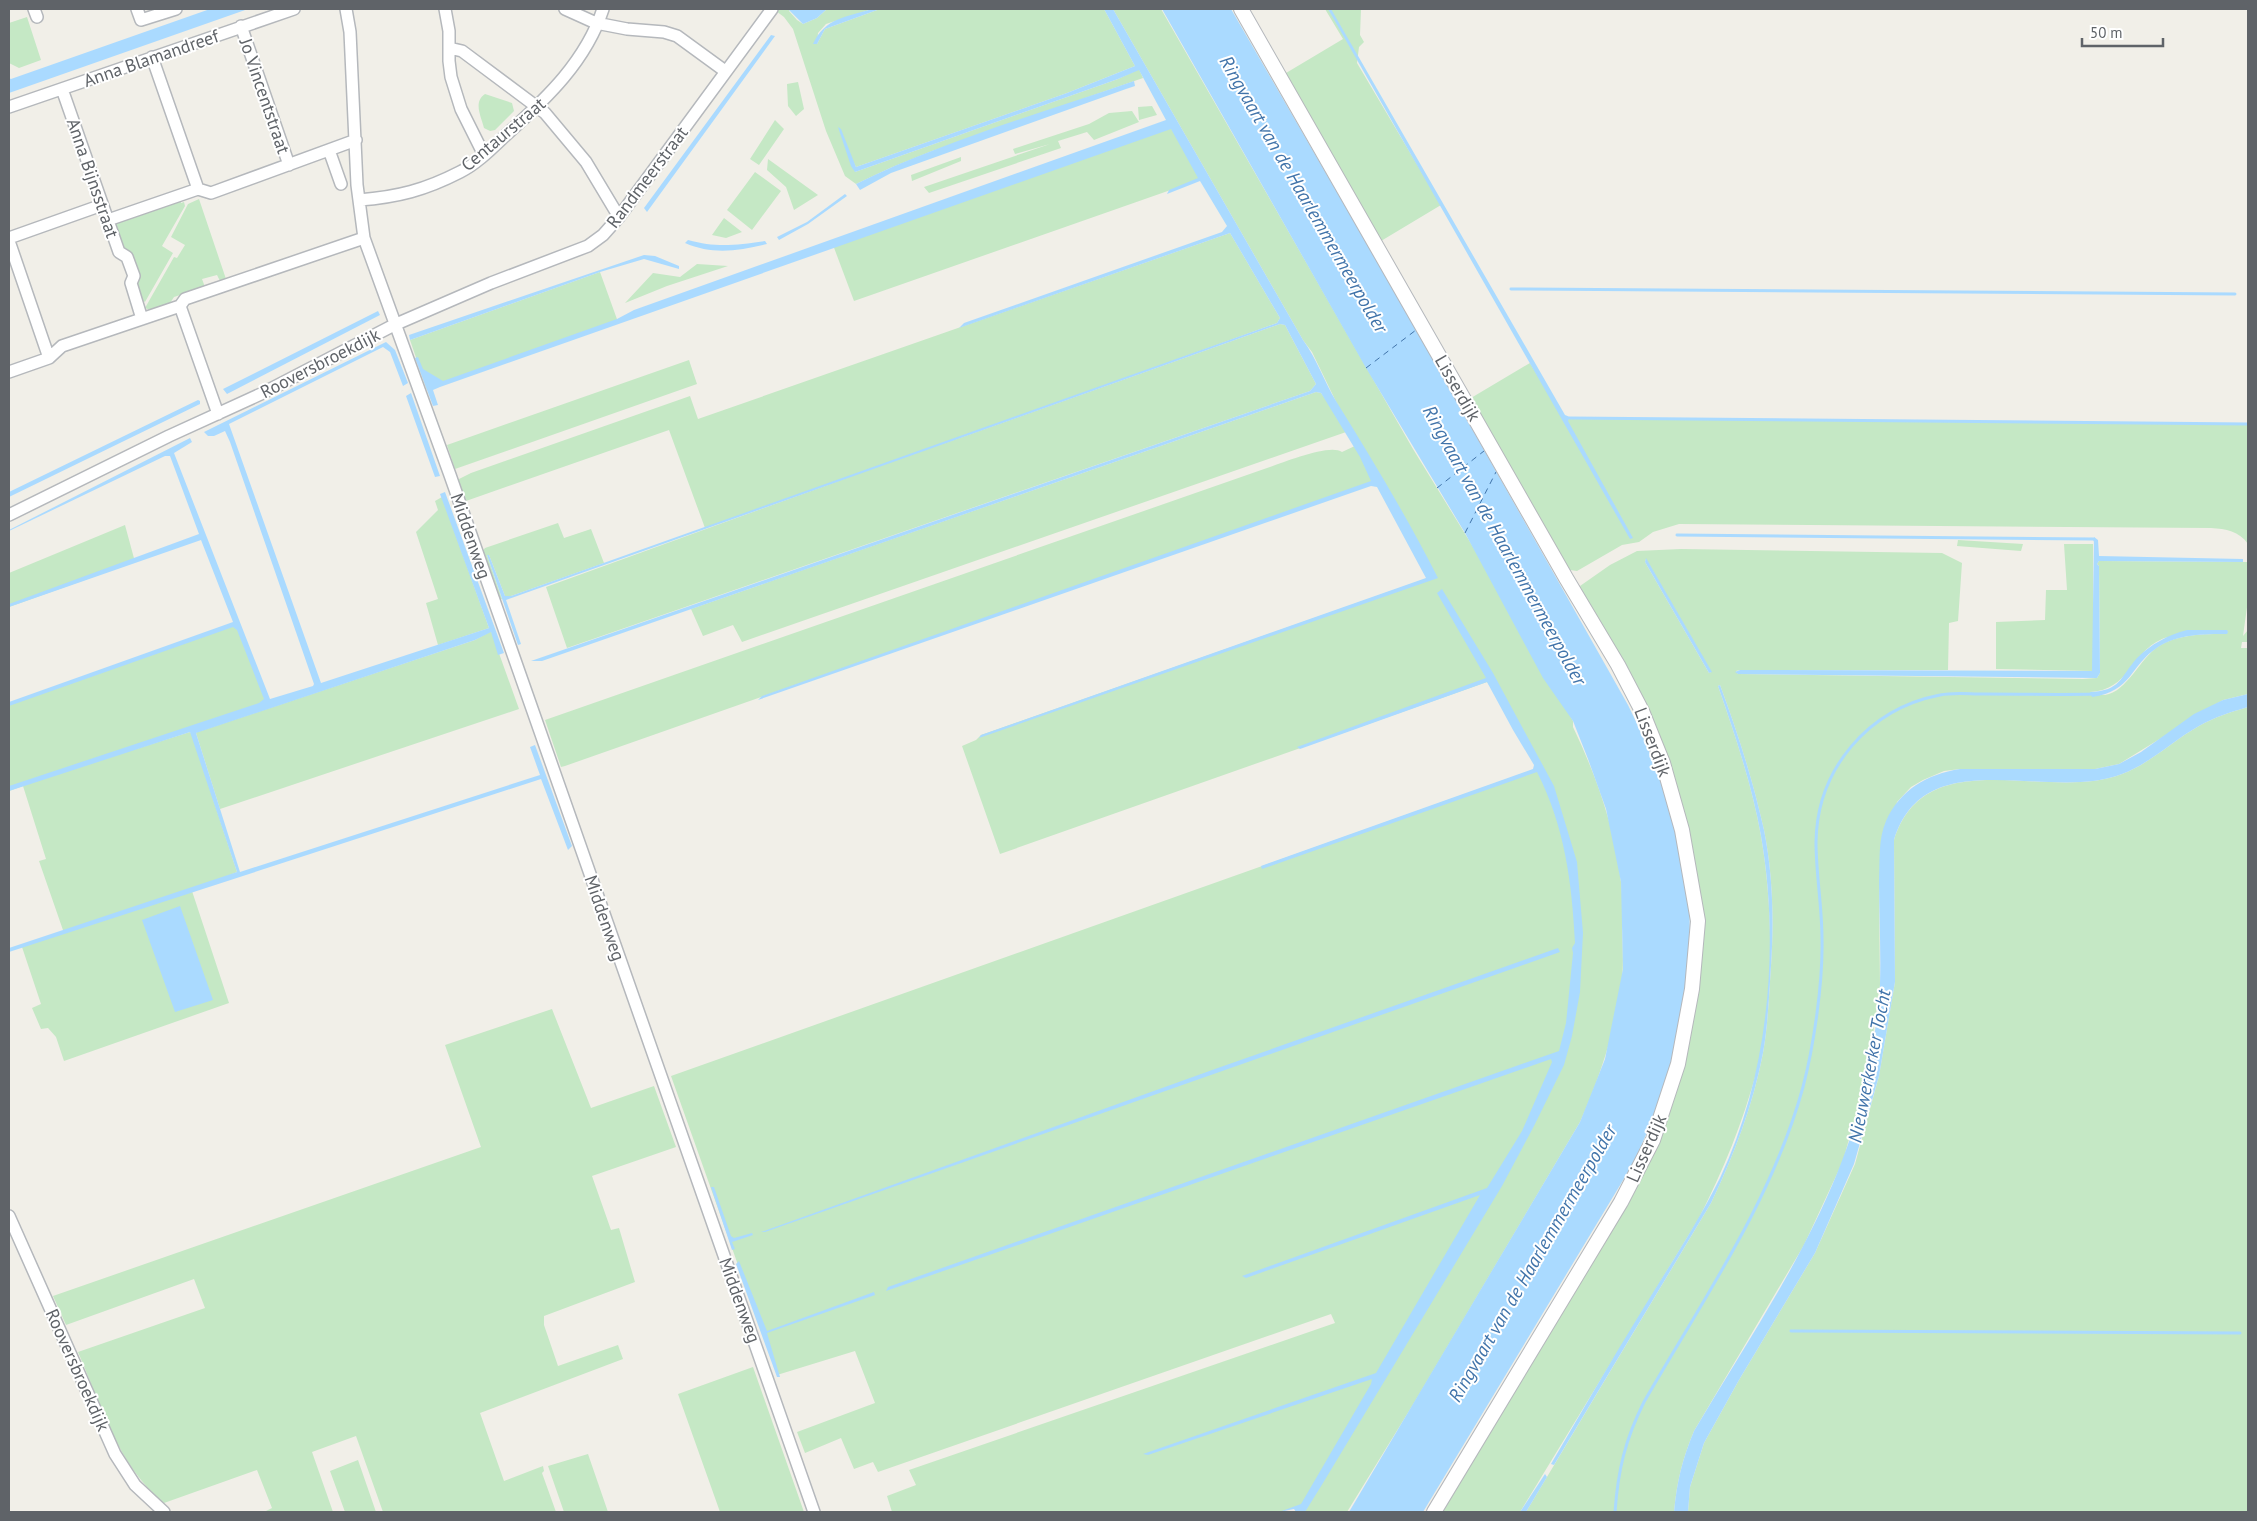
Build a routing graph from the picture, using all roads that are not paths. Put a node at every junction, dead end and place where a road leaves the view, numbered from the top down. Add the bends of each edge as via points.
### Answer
1 (137, 9) edge
2 (176, 9) edge
3 (294, 9) edge
4 (346, 9) edge
5 (445, 9) edge
6 (565, 9) edge
7 (603, 9) edge
8 (772, 9) edge
9 (1241, 9) edge
10 (596, 23) junction
11 (241, 26) junction
12 (449, 48) junction
13 (152, 57) junction
14 (725, 71) junction
15 (62, 88) junction
16 (537, 106) junction
17 (9, 107) edge
18 (356, 140) junction
19 (329, 150) junction
20 (484, 155) junction
21 (289, 165) junction
22 (341, 184) dead end
23 (198, 189) junction
24 (359, 200) junction
25 (102, 205) junction
26 (619, 217) junction
27 (108, 220) junction
28 (364, 238) junction
29 (9, 240) edge
30 (180, 306) junction
31 (142, 319) junction
32 (394, 325) junction
33 (49, 358) junction
34 (9, 372) edge
35 (218, 414) junction
36 (9, 515) edge
37 (9, 1216) edge
38 (164, 1512) edge
39 (814, 1512) edge
40 (1434, 1512) edge

1 - 2 street via 141,20
3 - 11 street, Anna Blamandreef
4 - 18 street, Rooversbroekdijk
5 - 12 street
6 - 10 street
7 - 10 street, Centaurstraat
8 - 14 street, Randmeerstraat
9 - 40 street, Lisserdijk via 1642,711 1663,763 1682,830 1698,921 1692,988 1678,1064 1653,1140 1621,1202
10 - 14 street via 664,32 678,37
10 - 16 street, Centaurstraat via 573,67
11 - 13 street, Anna Blamandreef
11 - 21 street, Jo Vincentstraat
12 - 16 street via 462,51
12 - 20 street via 451,78 459,103
13 - 15 street, Anna Blamandreef
13 - 23 street
14 - 26 street, Randmeerstraat
15 - 17 street, Anna Blamandreef
15 - 25 street, Anna Bijnsstraat
16 - 20 street, Centaurstraat
16 - 26 street via 586,162
18 - 19 street
18 - 24 street, Rooversbroekdijk
19 - 21 street
19 - 22 street
20 - 24 street, Centaurstraat via 461,171 408,194
21 - 23 street via 211,193
23 - 27 street
24 - 28 street, Rooversbroekdijk
25 - 27 street, Anna Bijnsstraat
25 - 29 street
26 - 32 street, Randmeerstraat via 588,246 491,282
27 - 31 street, Anna Bijnsstraat via 119,252 127,257 134,276 131,283
28 - 30 street via 185,299
28 - 32 street, Rooversbroekdijk
29 - 33 street
30 - 31 street
30 - 35 street
31 - 33 street via 62,346
32 - 35 street, Rooversbroekdijk
32 - 39 street, Middenweg via 450,475
33 - 34 street
35 - 36 street, Rooversbroekdijk
37 - 38 street, Rooversbroekdijk via 115,1454 135,1486

